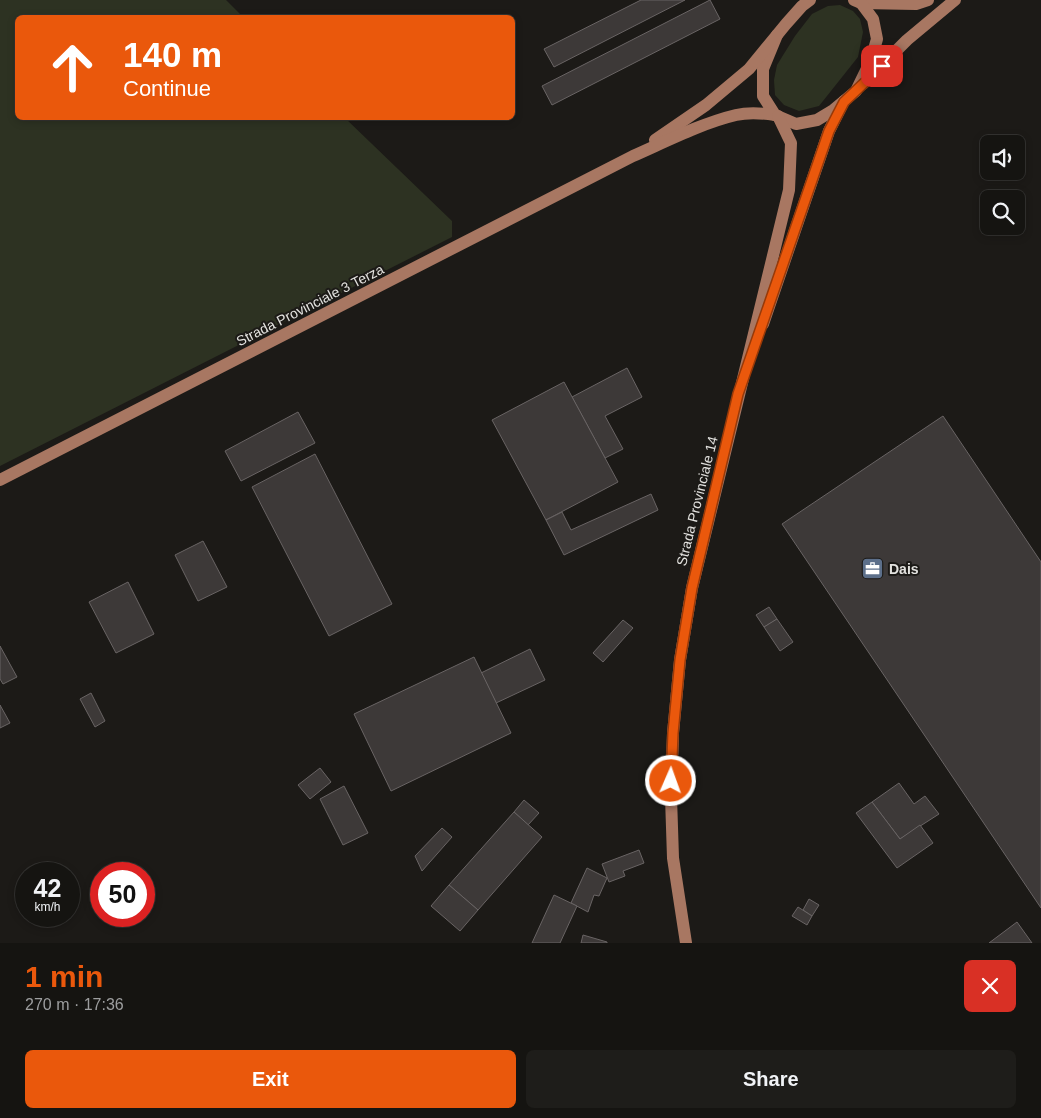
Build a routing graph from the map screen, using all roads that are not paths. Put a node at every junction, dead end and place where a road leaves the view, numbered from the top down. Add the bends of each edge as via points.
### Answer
1 (794, 0) edge
2 (810, 0) edge
3 (928, 0) edge
4 (955, 0) edge
5 (858, 2) edge
6 (786, 24) junction
7 (777, 35) junction
8 (856, 91) junction
9 (844, 102) junction
10 (777, 116) junction
11 (633, 156) junction
12 (738, 394) junction
13 (0, 480) edge
14 (686, 943) edge

1 - 6 main road
2 - 6 main road
3 - 5 main road via 916,4
4 - 8 main road via 907,40
5 - 8 main road via 874,18 877,39
6 - 7 main road
7 - 10 main road via 763,69 763,96
7 - 11 main road via 749,69
8 - 9 main road
9 - 10 main road via 816,120 796,124
9 - 12 main road via 829,131
10 - 11 main road via 735,115
10 - 12 main road via 791,143 789,190
11 - 13 main road, Strada Provinciale 3 Terza
12 - 14 main road, Strada Provinciale 14 via 692,588 680,660 673,733 672,858

